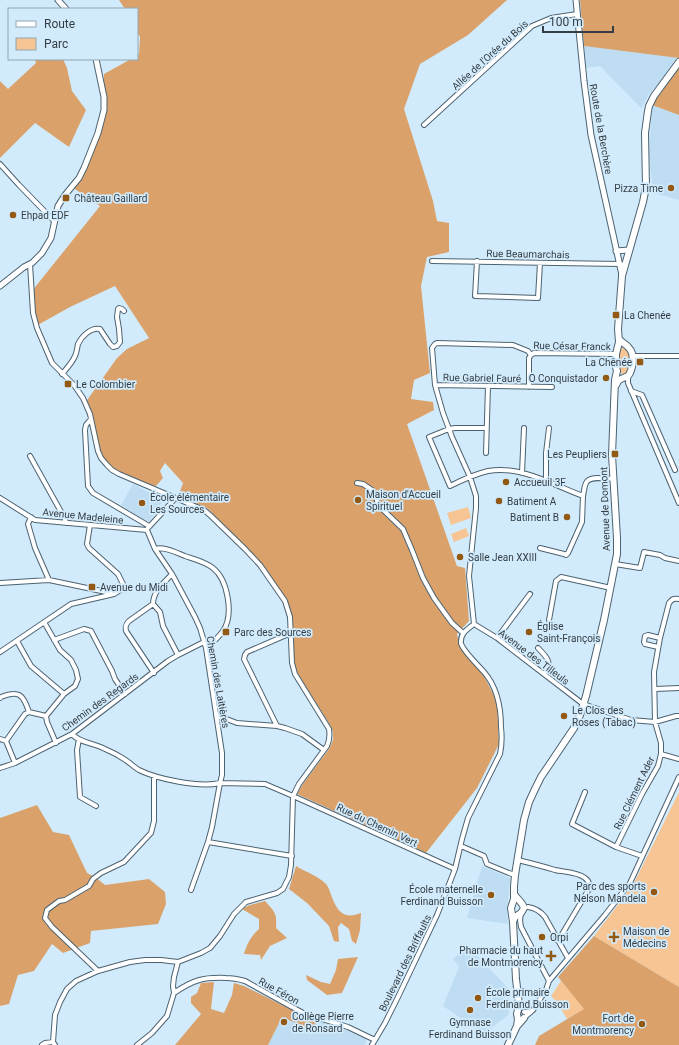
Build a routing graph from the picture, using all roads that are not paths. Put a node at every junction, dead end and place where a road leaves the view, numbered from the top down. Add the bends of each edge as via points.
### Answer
1 (58, 0) edge
2 (576, 0) edge
3 (65, 8) edge
4 (577, 14) junction
5 (96, 60) edge
6 (679, 62) edge
7 (424, 125) dead end
8 (0, 164) edge
9 (54, 220) junction
10 (629, 250) junction
11 (616, 251) junction
12 (432, 260) dead end
13 (477, 261) junction
14 (540, 262) junction
15 (621, 262) junction
16 (30, 264) junction
17 (0, 286) edge
18 (124, 311) dead end
19 (619, 339) junction
20 (625, 345) junction
21 (617, 351) junction
22 (531, 355) junction
23 (632, 356) junction
24 (679, 356) edge
25 (617, 371) junction
26 (62, 374) junction
27 (626, 378) junction
28 (435, 385) junction
29 (488, 386) junction
30 (529, 387) junction
31 (552, 387) dead end
32 (615, 387) junction
33 (632, 392) junction
34 (91, 419) junction
35 (486, 428) junction
36 (524, 428) dead end
37 (548, 428) dead end
38 (449, 429) junction
39 (486, 453) dead end
40 (30, 456) dead end
41 (675, 470) dead end
42 (522, 473) junction
43 (470, 477) junction
44 (614, 478) junction
45 (546, 480) junction
46 (357, 483) dead end
47 (583, 496) junction
48 (0, 498) edge
49 (175, 498) junction
50 (679, 503) edge
51 (31, 517) junction
52 (66, 523) junction
53 (90, 525) junction
54 (148, 528) junction
55 (540, 548) dead end
56 (156, 549) junction
57 (679, 561) edge
58 (615, 564) junction
59 (172, 574) junction
60 (49, 580) junction
61 (0, 583) edge
62 (611, 588) junction
63 (114, 594) junction
64 (530, 594) dead end
65 (679, 599) edge
66 (153, 604) junction
67 (549, 620) dead end
68 (44, 622) junction
69 (474, 624) junction
70 (291, 633) junction
71 (463, 633) junction
72 (497, 638) junction
73 (660, 638) junction
74 (54, 640) junction
75 (17, 641) junction
76 (204, 642) junction
77 (658, 647) junction
78 (206, 648) junction
79 (538, 648) dead end
80 (0, 652) edge
81 (178, 655) junction
82 (154, 673) junction
83 (544, 674) junction
84 (679, 688) edge
85 (655, 689) junction
86 (64, 694) junction
87 (125, 694) junction
88 (0, 698) edge
89 (583, 704) junction
90 (30, 712) junction
91 (216, 715) junction
92 (46, 716) junction
93 (679, 716) edge
94 (655, 722) junction
95 (278, 726) junction
96 (72, 734) junction
97 (0, 739) edge
98 (79, 739) junction
99 (6, 741) junction
100 (56, 743) junction
101 (324, 750) junction
102 (661, 754) junction
103 (679, 759) edge
104 (15, 763) junction
105 (0, 768) edge
106 (154, 776) junction
107 (679, 776) edge
108 (220, 783) junction
109 (585, 792) dead end
110 (293, 796) junction
111 (96, 806) dead end
112 (208, 842) junction
113 (460, 846) junction
114 (616, 847) junction
115 (292, 856) junction
116 (642, 856) junction
117 (518, 860) junction
118 (455, 870) junction
119 (516, 875) junction
120 (191, 890) dead end
121 (514, 894) junction
122 (521, 909) junction
123 (558, 941) junction
124 (568, 958) junction
125 (178, 962) junction
126 (98, 971) junction
127 (549, 981) junction
128 (174, 993) junction
129 (522, 1014) junction
130 (375, 1040) junction
131 (54, 1044) edge
132 (42, 1045) edge
133 (137, 1045) edge
134 (372, 1045) edge
135 (508, 1045) edge

1 - 3 street
2 - 4 street, Route de la Berchère
4 - 7 street, Allée de l'Orée du Bois via 551,18 532,26
4 - 11 street, Route de la Berchère via 592,138
5 - 9 street via 104,97 102,121 79,178 60,202
6 - 10 main road via 649,106 645,133 646,187
8 - 9 street
9 - 16 street via 49,243
10 - 11 street
10 - 15 main road
11 - 15 street, Route de la Berchère
12 - 13 street, Rue Beaumarchais
13 - 14 street, Rue Beaumarchais
13 - 14 street via 475,296 538,298
14 - 15 street, Rue Beaumarchais
15 - 19 main road, Avenue de Domont
16 - 17 street
16 - 26 street via 33,313 37,328 52,363
18 - 26 street via 119,308 117,312 120,342 117,346 110,344 100,329 91,330 81,340 76,355
19 - 20 main road
19 - 21 main road, Avenue de Domont
20 - 21 main road
20 - 23 main road via 631,350
21 - 22 street, Rue César Franck
21 - 25 main road, Avenue de Domont
22 - 28 street, Rue César Franck via 528,351 512,345 437,343 432,348
22 - 30 street, Rue Gabriel Fauré
23 - 24 street
23 - 27 main road via 632,369
25 - 27 main road
25 - 32 main road, Avenue de Domont
26 - 34 street via 83,398
27 - 32 main road via 619,380
27 - 33 street
28 - 29 street, Rue Gabriel Fauré
28 - 38 street
29 - 30 street, Rue Gabriel Fauré
29 - 35 street
30 - 31 street, Rue Gabriel Fauré
32 - 44 main road, Avenue de Domont via 612,442
33 - 41 street via 642,395
33 - 50 street
34 - 49 street via 98,451 112,470
34 - 54 street via 85,430 88,486 93,492
35 - 38 street
35 - 39 street
36 - 42 street
37 - 45 street
38 - 43 street
38 - 43 street via 429,437 450,486
40 - 52 street
42 - 43 street via 488,471
42 - 45 street
43 - 69 street via 476,496 469,576
44 - 47 street via 589,479
44 - 58 main road, Avenue de Domont via 617,538
45 - 47 street
46 - 71 street via 372,490 378,505 403,530 434,598 452,623
47 - 55 street via 582,522 568,553
48 - 51 street, Avenue Madeleine
49 - 54 street
49 - 70 street via 208,513 260,565 285,601
51 - 52 street, Avenue Madeleine via 35,520
51 - 60 street via 28,524
52 - 53 street, Avenue Madeleine
53 - 54 street, Avenue Madeleine
53 - 63 street via 87,544 89,548 118,574 123,584 122,589
54 - 56 street, Chemin des Laitières
56 - 59 street, Chemin des Laitières
56 - 78 street via 172,551 208,564 222,579 228,602 228,618 224,630
57 - 58 street via 644,552 640,568
58 - 62 main road, Avenue de Domont
59 - 66 street via 157,590
59 - 76 street, Chemin des Laitières via 195,617
60 - 61 street
60 - 63 street
62 - 67 street via 561,578 556,581
62 - 89 main road, Avenue de Domont
63 - 68 street via 71,604
64 - 72 street
65 - 73 street, Rue Clément Ader via 672,599 669,603
66 - 81 street via 160,612 163,626
66 - 82 street via 125,627
68 - 74 street
68 - 75 street
69 - 71 street
69 - 72 street, Avenue des Tilleuls
70 - 95 street via 252,649 247,652 244,659
70 - 101 street via 295,674 329,729 330,740
71 - 113 street, Boulevard des Briffaults via 462,647 486,674 497,694 501,712 502,745 468,818
72 - 83 street, Avenue des Tilleuls
73 - 77 street, Rue Clément Ader
73 - 77 street via 648,635 644,642
74 - 86 street via 71,660 78,679 75,686
74 - 87 street via 84,629 91,631
75 - 80 street
75 - 86 street via 31,666
76 - 78 street, Chemin des Laitières
76 - 81 street, Chemin des Regards
77 - 85 street, Rue Clément Ader via 654,672
78 - 91 street, Chemin des Laitières
79 - 83 street via 549,664
81 - 82 street, Chemin des Regards
82 - 87 street, Chemin des Regards
83 - 89 street, Avenue des Tilleuls
84 - 85 street
85 - 94 street, Rue Clément Ader
86 - 92 street
87 - 96 street, Chemin des Regards
88 - 90 street via 12,693 18,694 26,701
89 - 94 street, Avenue des Tilleuls via 631,720
89 - 117 main road, Avenue de Domont via 574,728 532,794 524,820
90 - 92 street
90 - 99 street via 25,714
91 - 95 street via 237,723
91 - 108 street, Chemin des Laitières via 222,753
92 - 100 street
93 - 94 street
94 - 102 street, Rue Clément Ader via 661,743
95 - 101 street via 302,734
96 - 98 street, Rue du Chemin Vert
96 - 100 street, Chemin des Regards
97 - 99 street
98 - 106 street, Rue du Chemin Vert via 104,748
98 - 111 street via 77,750 80,797
99 - 104 street
100 - 104 street, Chemin des Regards
101 - 110 street
102 - 103 street
102 - 114 street, Rue Clément Ader via 658,766
104 - 105 street, Chemin des Regards
106 - 108 street, Rue du Chemin Vert via 181,782
106 - 126 street via 154,821 151,833 124,862 101,873 89,886 47,910 45,918 52,927
107 - 116 street
108 - 110 street, Rue du Chemin Vert via 265,784
108 - 112 street, Chemin des Laitières
109 - 114 street via 572,824
110 - 115 street
110 - 118 street, Rue du Chemin Vert
112 - 115 street
112 - 120 street, Chemin des Laitières
113 - 118 street, Boulevard des Briffaults
113 - 119 street via 484,856 487,864
114 - 116 street
115 - 125 street via 289,877 277,894 246,902 234,914 210,948
116 - 124 street via 630,883
117 - 119 main road, Avenue de Domont
117 - 123 street via 580,875 588,880 589,889
118 - 130 street, Boulevard des Briffaults via 437,915
119 - 121 main road, Avenue de Domont
121 - 122 main road
121 - 122 main road, Avenue de Domont via 513,904 518,902
122 - 123 street via 533,908 541,912
122 - 127 street via 521,927
122 - 129 main road via 513,922 518,1001
123 - 124 street
124 - 127 street
125 - 126 street via 145,960
125 - 128 street via 174,977
126 - 131 street via 76,981 63,995 55,1015
127 - 129 street via 533,1010
128 - 130 street, Rue Féron via 197,980 238,979 303,1013 348,1027
128 - 133 street via 167,1016
129 - 135 main road
130 - 134 street, Boulevard des Briffaults
131 - 132 street

